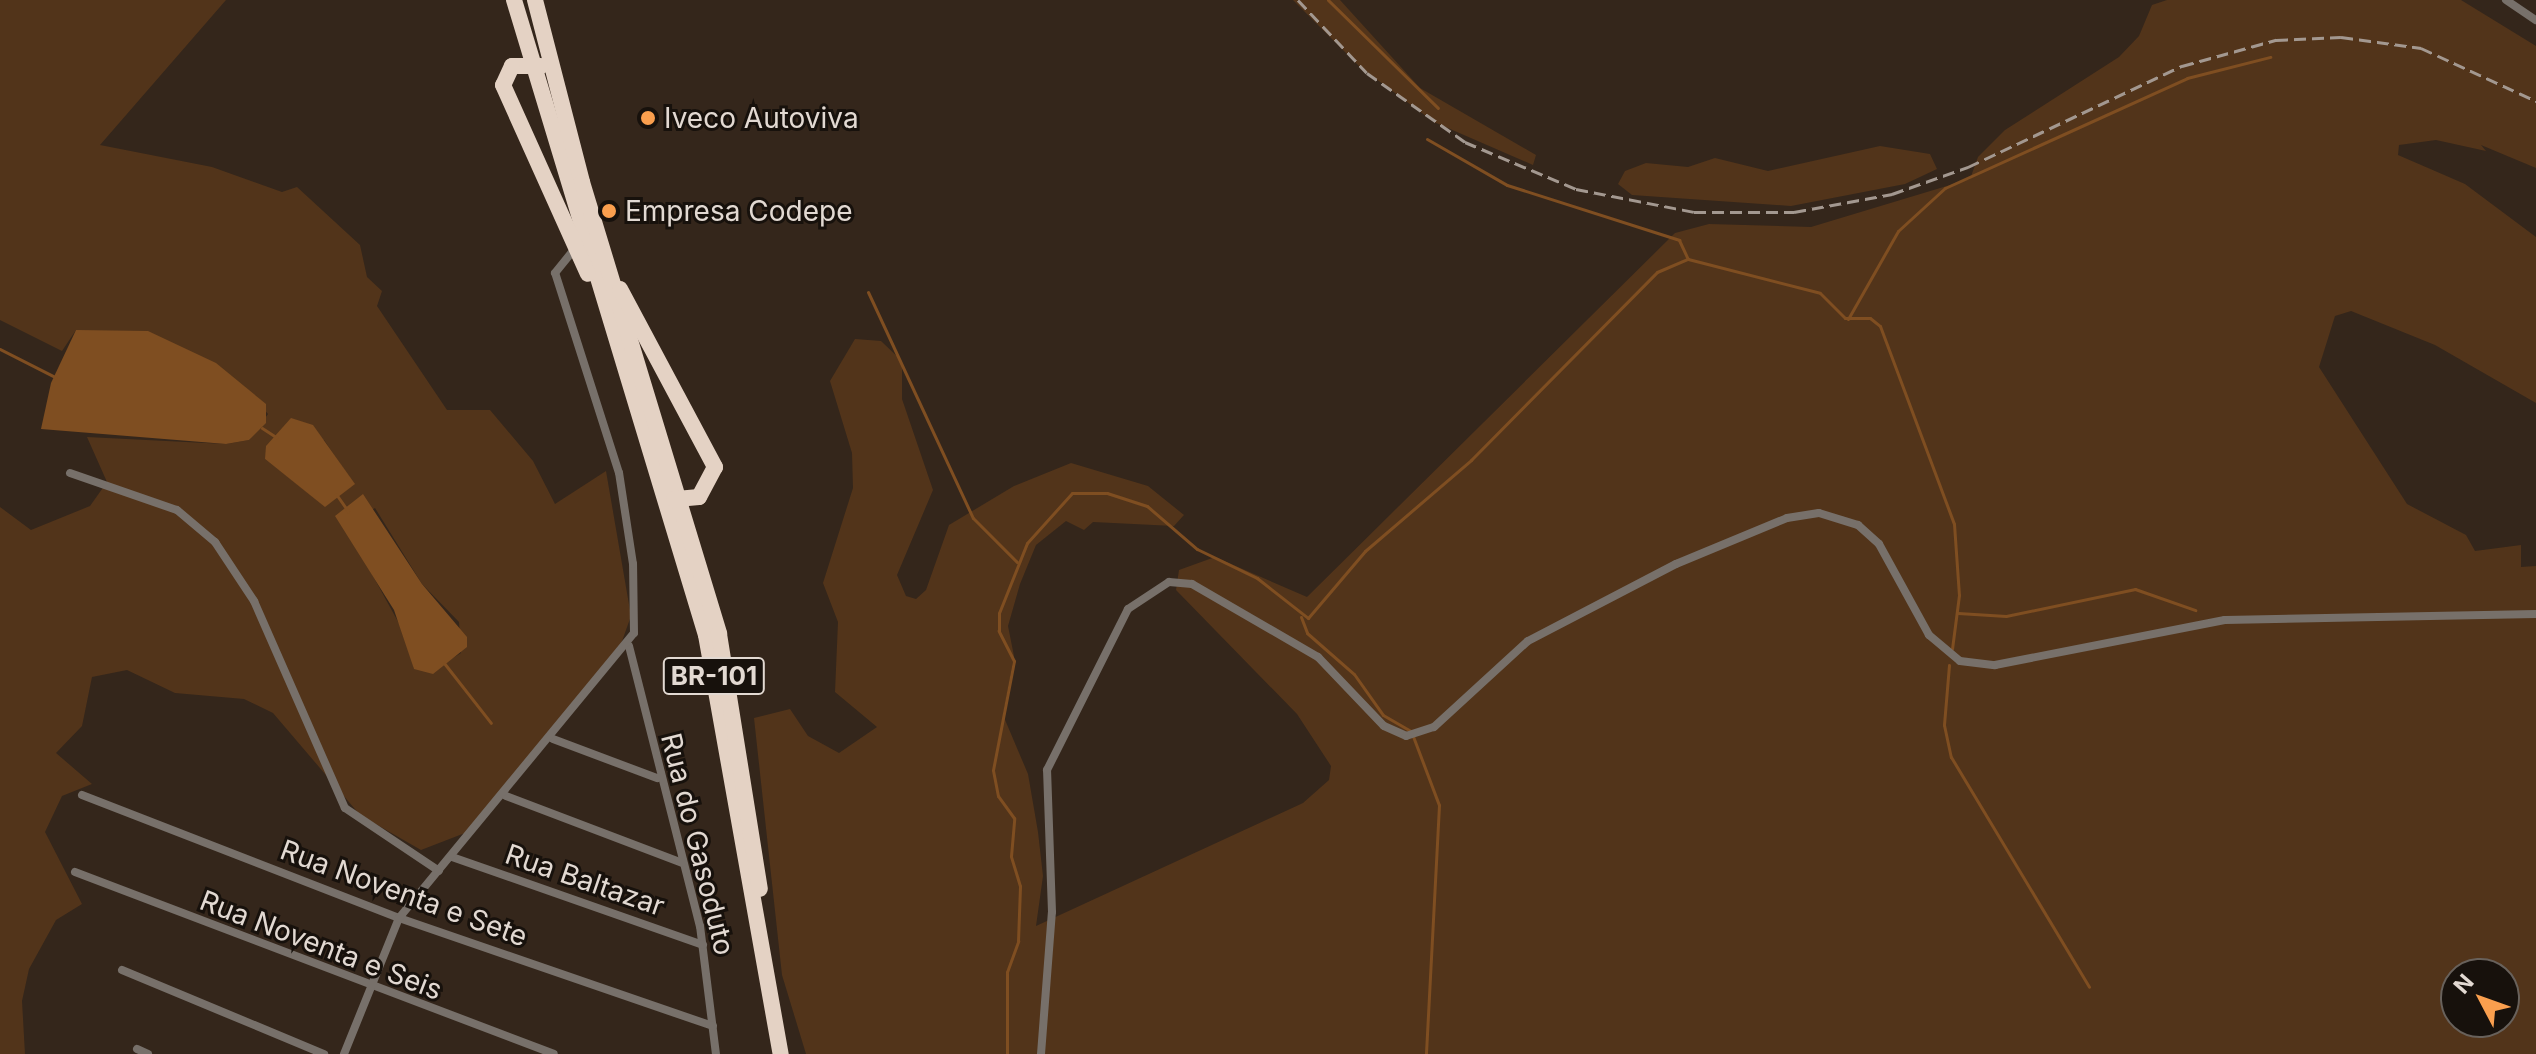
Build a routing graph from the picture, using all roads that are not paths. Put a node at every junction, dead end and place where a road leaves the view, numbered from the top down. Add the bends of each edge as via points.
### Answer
1 (514, 0) edge
2 (535, 0) edge
3 (544, 0) edge
4 (2506, 0) edge
5 (2536, 20) edge
6 (545, 33) junction
7 (532, 61) junction
8 (559, 94) junction
9 (575, 248) junction
10 (606, 284) junction
11 (70, 473) dead end
12 (660, 488) junction
13 (683, 501) junction
14 (2536, 614) edge
15 (629, 646) junction
16 (553, 739) junction
17 (657, 778) junction
18 (82, 795) dead end
19 (506, 796) junction
20 (452, 857) junction
21 (682, 863) junction
22 (439, 871) junction
23 (75, 872) dead end
24 (399, 918) junction
25 (703, 945) junction
26 (122, 970) dead end
27 (367, 988) junction
28 (713, 1026) junction
29 (137, 1049) dead end
30 (148, 1054) edge
31 (324, 1054) edge
32 (344, 1054) edge
33 (554, 1054) edge
34 (716, 1054) edge
35 (778, 1054) edge
36 (790, 1054) edge
37 (1041, 1054) edge

1 - 7 highway, BR-101
2 - 6 highway, BR-101
3 - 6 highway
4 - 5 street
6 - 8 highway, BR-101
7 - 8 highway
7 - 9 highway via 507,70 503,85
7 - 10 highway, BR-101
8 - 10 highway, BR-101
9 - 10 highway
9 - 15 street, Rua do Gasoduto via 555,273 619,473 634,582
10 - 12 highway, BR-101
10 - 13 highway, BR-101
10 - 13 highway via 636,310 711,456 708,489
11 - 22 street via 177,510 215,542 254,601 345,808
12 - 13 highway
12 - 35 highway, BR-101 via 706,635
13 - 36 highway, BR-101 via 737,720 772,977
14 - 37 street via 2225,620 1995,665 1960,661 1929,635 1879,544 1858,525 1819,513 1787,518 1676,564 1518,646 1434,727 1414,735 1384,726 1318,657 1192,584 1169,582 1135,600 1047,770 1052,912
15 - 16 street
15 - 17 street, Rua do Gasoduto
16 - 17 street
16 - 19 street
17 - 21 street, Rua do Gasoduto
18 - 24 street, Rua Noventa e Sete
19 - 20 street
19 - 21 street
20 - 22 street
20 - 25 street, Rua Baltazar
21 - 25 street, Rua do Gasoduto
22 - 24 street
23 - 27 street, Rua Noventa e Seis
24 - 27 street
24 - 28 street, Rua Noventa e Sete
25 - 28 street, Rua do Gasoduto
26 - 31 street
27 - 32 street
27 - 33 street, Rua Noventa e Seis
28 - 34 street, Rua do Gasoduto
29 - 30 street

